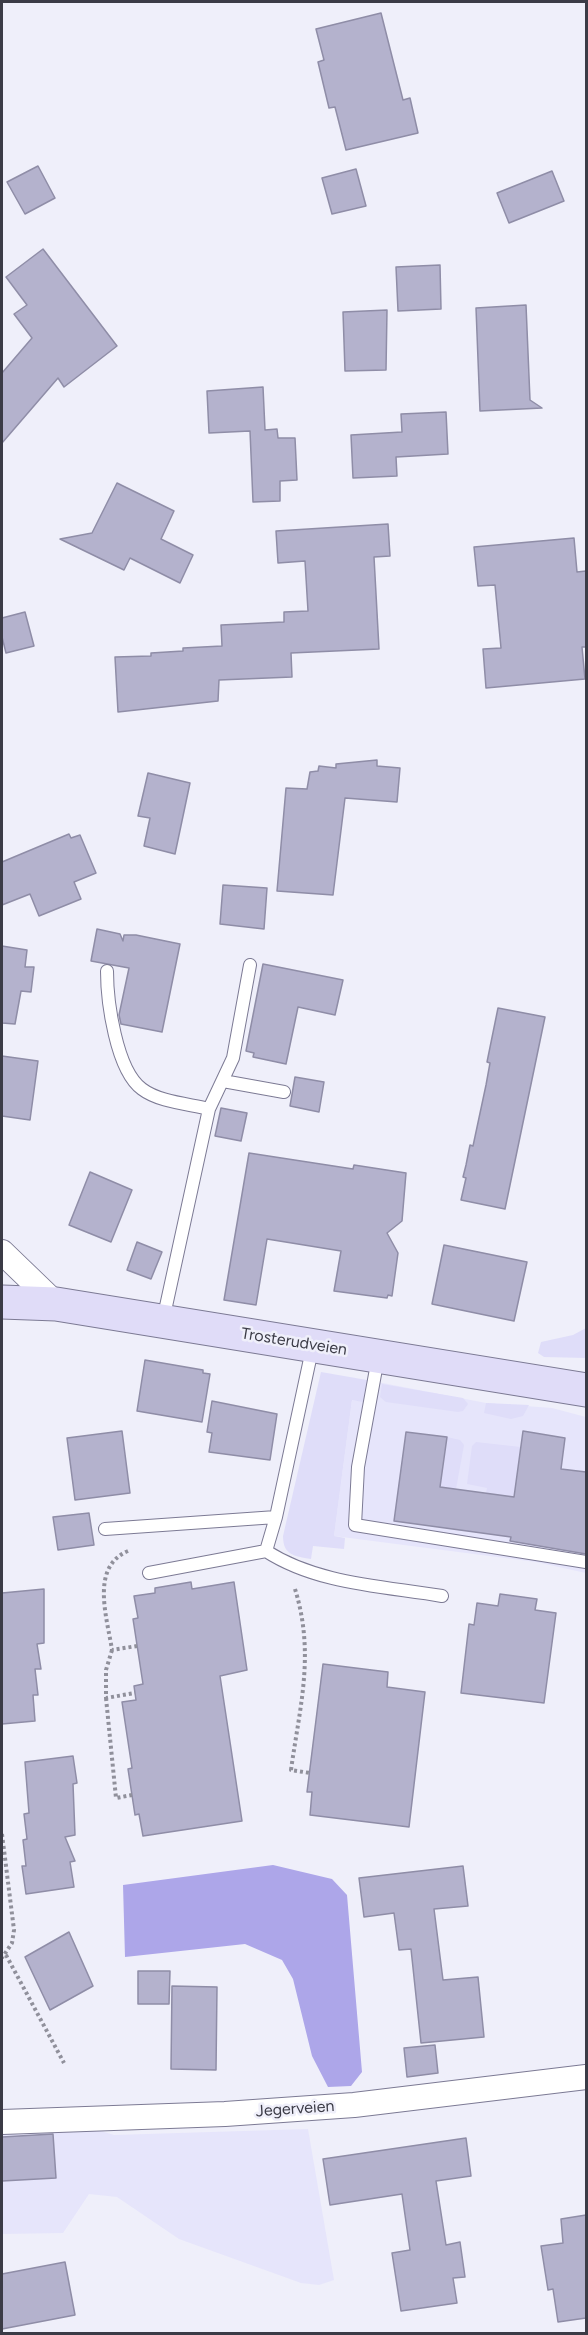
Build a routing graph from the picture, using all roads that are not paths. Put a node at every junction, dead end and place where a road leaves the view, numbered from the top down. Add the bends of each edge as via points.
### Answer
1 (250, 965) dead end
2 (107, 971) dead end
3 (223, 1081) junction
4 (284, 1092) dead end
5 (209, 1109) junction
6 (2, 1252) edge
7 (2, 1302) edge
8 (56, 1304) junction
9 (163, 1321) junction
10 (313, 1344) junction
11 (378, 1356) junction
12 (586, 1390) edge
13 (276, 1517) junction
14 (105, 1529) dead end
15 (266, 1551) junction
16 (586, 1562) edge
17 (149, 1573) dead end
18 (442, 1596) dead end
19 (586, 2077) edge
20 (2, 2122) edge

1 - 3 lane via 233,1058
2 - 5 lane via 114,1029 134,1082 154,1095
3 - 4 lane
3 - 5 lane
5 - 9 lane
6 - 8 street
7 - 8 street, Trosterudveien
8 - 9 street, Trosterudveien
9 - 10 street, Trosterudveien
10 - 11 street, Trosterudveien
10 - 13 lane
11 - 12 street, Trosterudveien
11 - 16 lane via 358,1467 355,1526
13 - 14 lane
13 - 15 lane
15 - 17 lane
15 - 18 lane via 288,1565 316,1575
19 - 20 street, Jegerveien via 354,2105 225,2115

